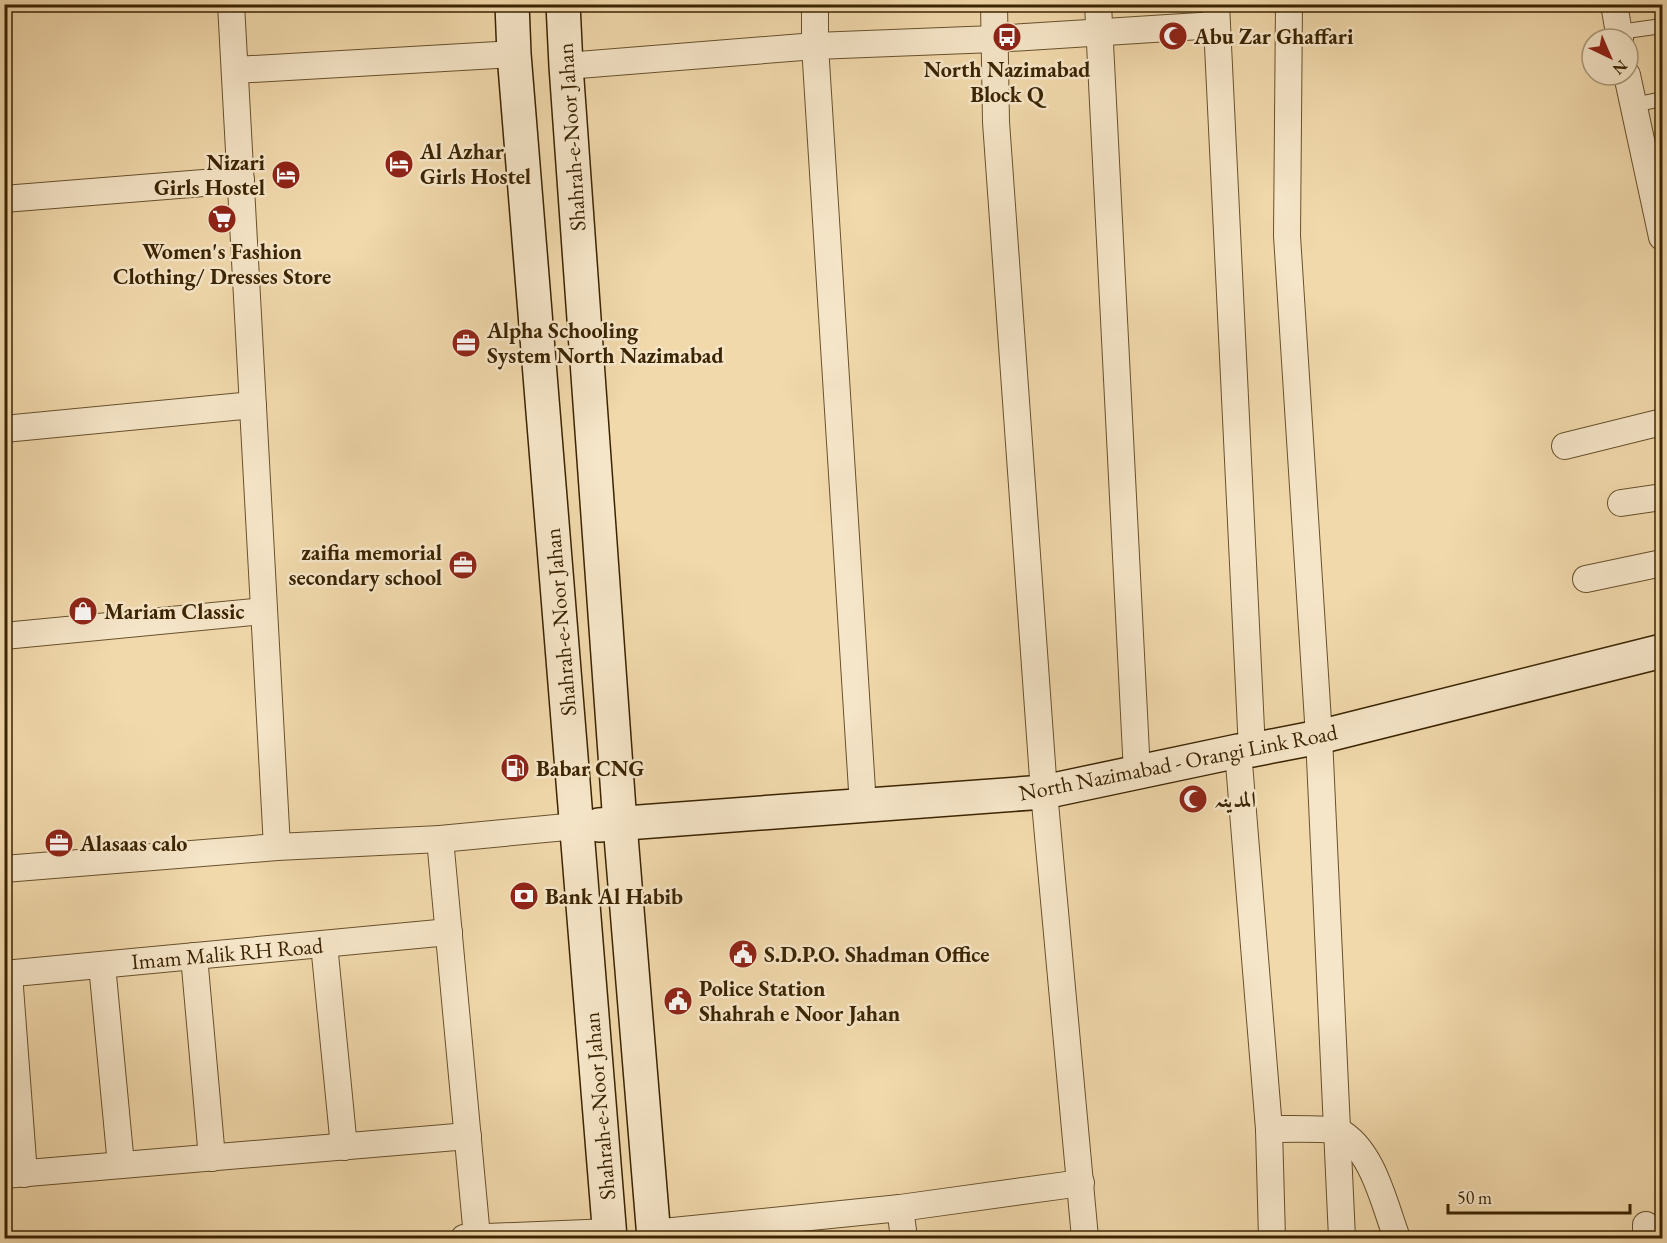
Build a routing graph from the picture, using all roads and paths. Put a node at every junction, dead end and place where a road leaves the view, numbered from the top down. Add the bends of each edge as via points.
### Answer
1 (231, 4) edge
2 (512, 4) edge
3 (563, 4) edge
4 (815, 4) edge
5 (994, 4) edge
6 (1098, 4) edge
7 (1289, 4) edge
8 (1614, 4) edge
9 (1216, 15) edge
10 (1662, 26) edge
11 (1618, 27) edge
12 (1640, 31) edge
13 (1098, 33) junction
14 (994, 39) junction
15 (815, 46) junction
16 (514, 54) junction
17 (566, 66) junction
18 (235, 70) junction
19 (1630, 87) edge
20 (1662, 99) edge
21 (1634, 105) junction
22 (1654, 161) edge
23 (241, 180) junction
24 (4, 200) edge
25 (1662, 237) edge
26 (253, 405) junction
27 (1662, 422) edge
28 (4, 429) edge
29 (1566, 446) dead end
30 (1662, 496) edge
31 (1621, 503) dead end
32 (1662, 563) edge
33 (1586, 579) dead end
34 (264, 611) junction
35 (4, 636) edge
36 (1662, 651) edge
37 (1319, 737) junction
38 (1245, 751) junction
39 (1137, 773) junction
40 (1044, 792) junction
41 (863, 806) junction
42 (620, 824) junction
43 (577, 826) junction
44 (440, 838) junction
45 (277, 847) junction
46 (4, 869) edge
47 (449, 932) junction
48 (324, 944) junction
49 (194, 956) junction
50 (102, 965) junction
51 (7, 974) edge
52 (1269, 1129) junction
53 (1337, 1130) junction
54 (468, 1136) junction
55 (344, 1147) junction
56 (212, 1158) junction
57 (121, 1166) junction
58 (14, 1174) edge
59 (1081, 1183) junction
60 (900, 1208) junction
61 (610, 1235) edge
62 (654, 1236) edge
63 (470, 1238) edge
64 (904, 1239) edge
65 (1085, 1239) edge
66 (1272, 1239) edge
67 (1342, 1239) edge
68 (1396, 1239) edge

1 - 18 street
2 - 16 main road, Shahrah-e-Noor Jahan
3 - 17 main road, Shahrah-e-Noor Jahan
4 - 15 street
5 - 14 street
6 - 13 street
7 - 37 street via 1287,236
8 - 11 street
9 - 13 street
9 - 38 street
10 - 12 lane
13 - 14 street
13 - 39 street
14 - 15 street
14 - 40 street via 996,122
15 - 17 street
15 - 41 street
16 - 18 street
16 - 43 main road, Shahrah-e-Noor Jahan
17 - 42 main road, Shahrah-e-Noor Jahan
18 - 23 street
19 - 21 street
20 - 21 lane
21 - 22 street
22 - 25 street
23 - 24 street
23 - 26 street
26 - 28 street
26 - 34 street
27 - 29 street
30 - 31 street
32 - 33 street
34 - 35 street
34 - 45 street
36 - 37 main road, North Nazimabad - Orangi Link Road
37 - 38 main road, North Nazimabad - Orangi Link Road
37 - 53 street
38 - 39 main road, North Nazimabad - Orangi Link Road
38 - 52 street
39 - 40 main road, North Nazimabad - Orangi Link Road
40 - 41 main road, North Nazimabad - Orangi Link Road
40 - 59 street
41 - 42 main road, North Nazimabad - Orangi Link Road
42 - 43 main road, North Nazimabad - Orangi Link Road
42 - 62 main road, Shahrah-e-Noor Jahan
43 - 44 street
43 - 61 main road, Shahrah-e-Noor Jahan
44 - 45 street
44 - 47 street
45 - 46 street
47 - 48 street, Imam Malik RH Road
47 - 54 street
48 - 49 street, Imam Malik RH Road
48 - 55 street
49 - 50 street, Imam Malik RH Road
49 - 56 street
50 - 51 street, Imam Malik RH Road
50 - 57 street
51 - 58 street
52 - 53 street
52 - 66 street
53 - 67 street
53 - 68 street via 1361,1149 1370,1165
54 - 55 street
54 - 63 street
55 - 56 street
56 - 57 street
57 - 58 street
59 - 60 street
59 - 65 street
60 - 62 street
60 - 64 street
61 - 63 street

